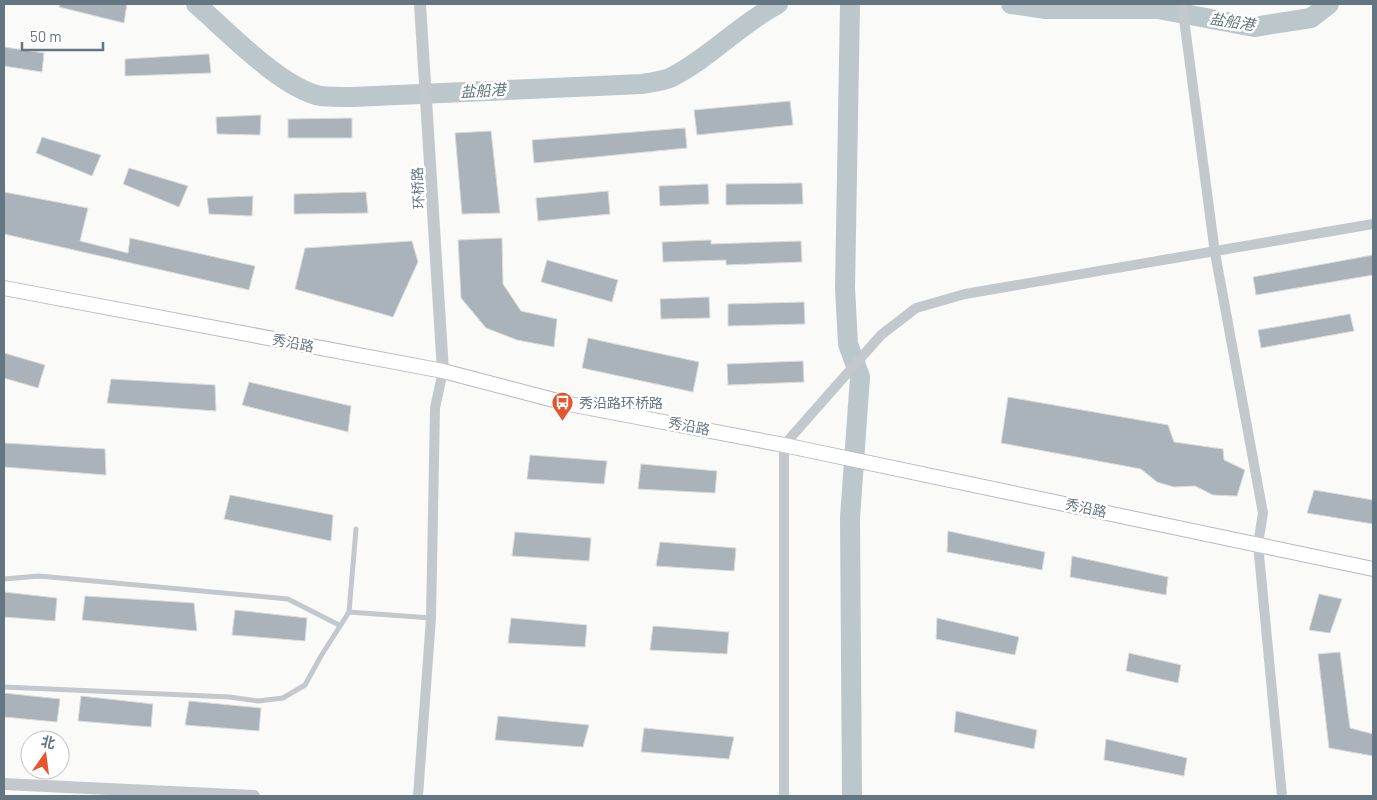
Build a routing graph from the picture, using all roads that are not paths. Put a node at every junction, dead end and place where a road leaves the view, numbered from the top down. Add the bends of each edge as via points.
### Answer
1 (420, 4) edge
2 (1182, 4) edge
3 (1373, 224) edge
4 (1215, 253) junction
5 (4, 288) edge
6 (443, 372) junction
7 (784, 445) junction
8 (356, 529) dead end
9 (1258, 544) junction
10 (1373, 569) edge
11 (4, 580) edge
12 (349, 612) junction
13 (431, 618) junction
14 (340, 625) junction
15 (4, 687) edge
16 (4, 784) edge
17 (254, 796) edge
18 (418, 796) edge
19 (784, 796) edge
20 (1282, 796) edge

1 - 6 street, 环桥路
2 - 4 street
3 - 4 street
4 - 7 street via 965,294 916,308 881,335
4 - 9 street via 1263,513
5 - 6 main road, 秀沿路
6 - 7 main road, 秀沿路 via 569,404
6 - 13 street via 435,408
7 - 9 main road, 秀沿路
7 - 19 street
8 - 12 lane
9 - 10 main road, 秀沿路
9 - 20 street
11 - 14 lane via 39,576 288,599
12 - 13 lane
12 - 14 lane
13 - 18 street
14 - 15 lane via 305,686 283,698 258,701
16 - 17 street

